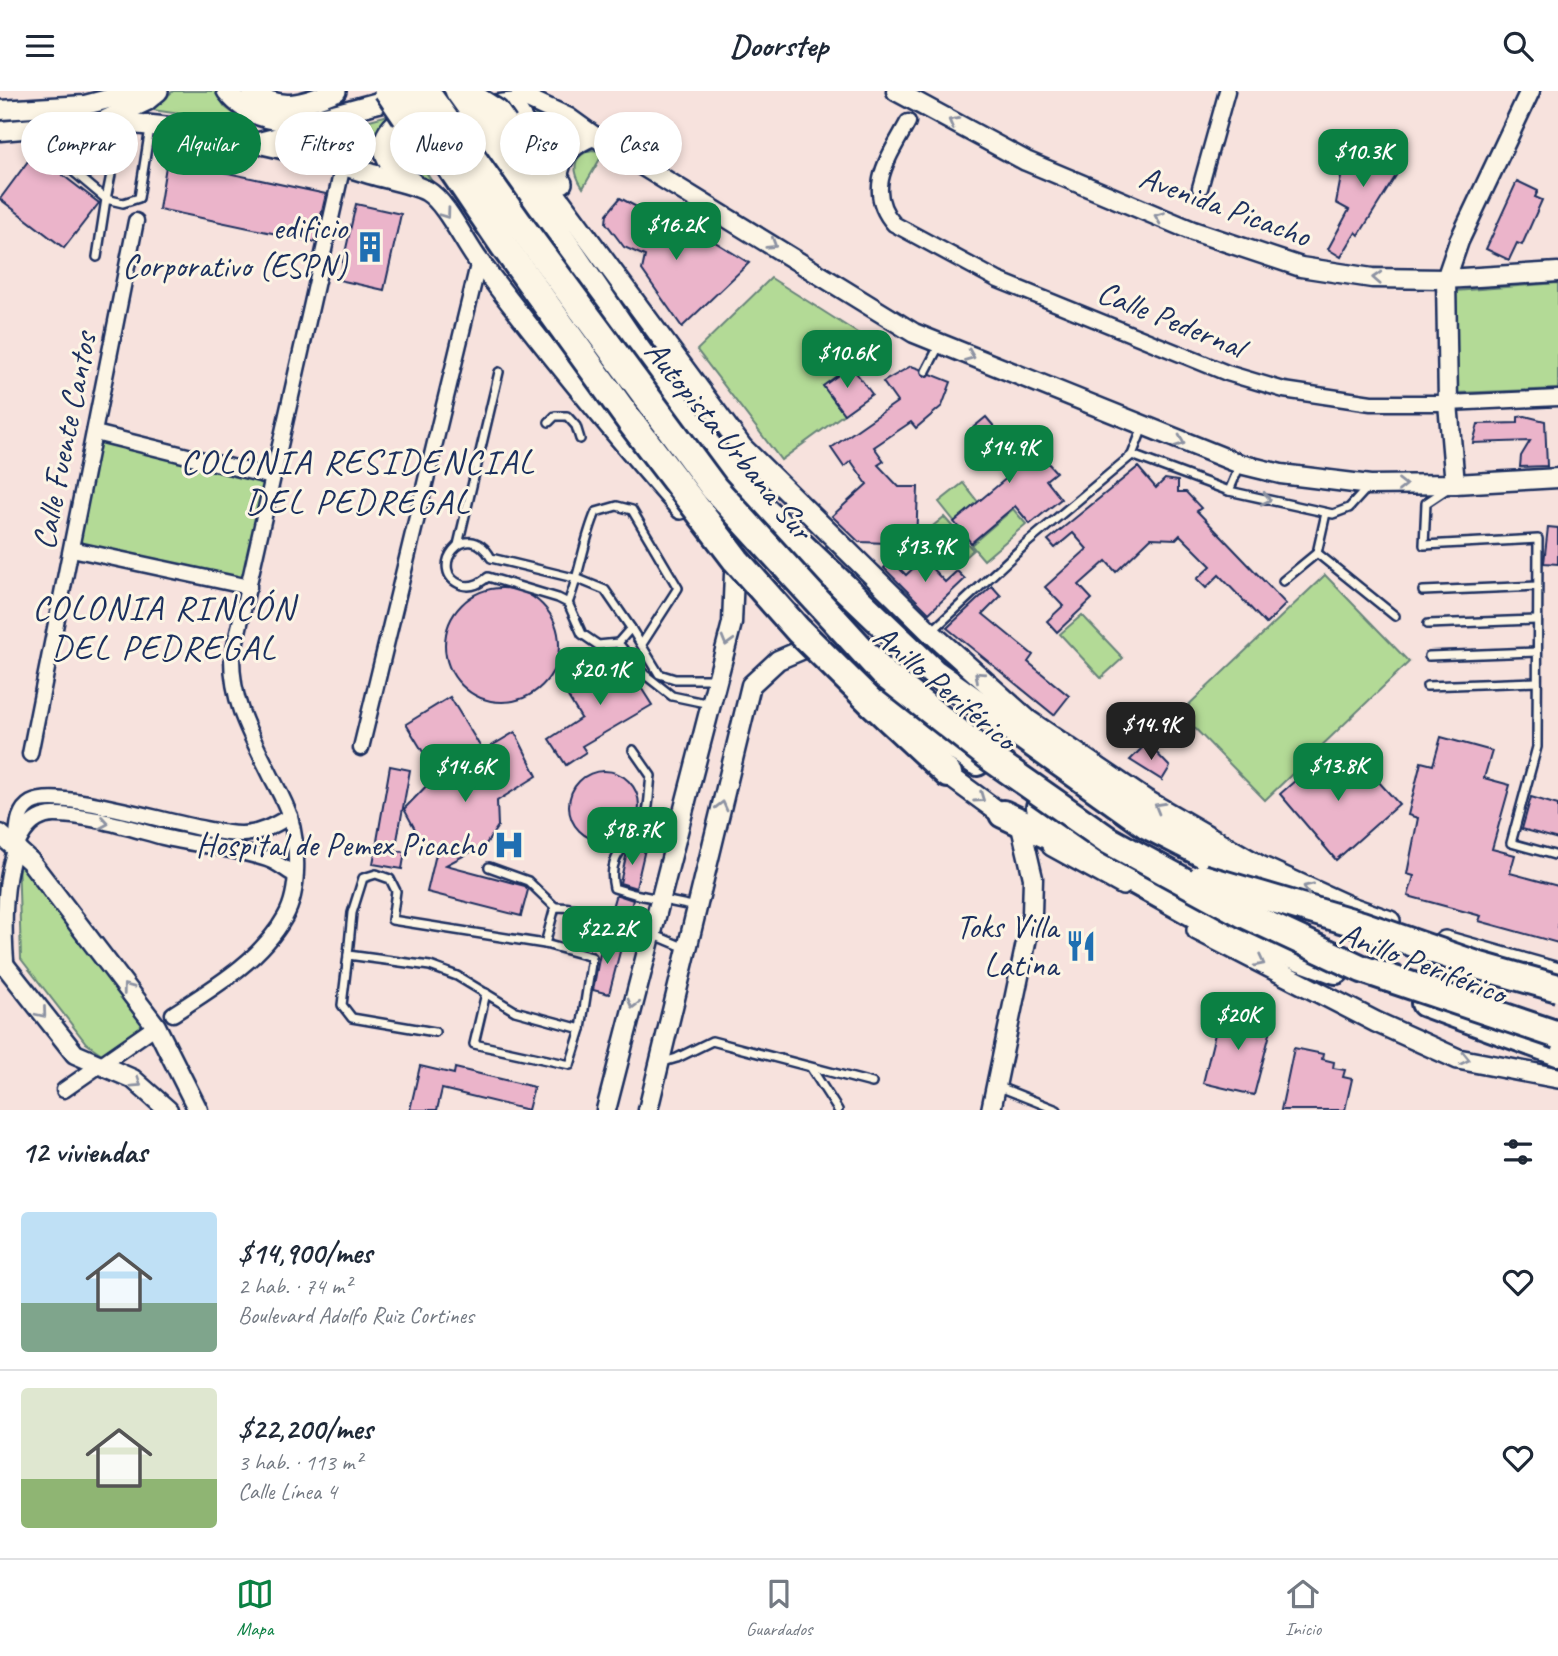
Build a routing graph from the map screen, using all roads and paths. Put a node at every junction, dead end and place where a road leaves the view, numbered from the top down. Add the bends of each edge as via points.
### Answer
1 (140, 91) edge
2 (158, 91) edge
3 (227, 91) edge
4 (252, 91) edge
5 (336, 91) edge
6 (384, 91) edge
7 (399, 91) edge
8 (412, 91) edge
9 (425, 91) edge
10 (443, 91) edge
11 (453, 91) edge
12 (459, 91) edge
13 (468, 91) edge
14 (488, 91) edge
15 (896, 91) edge
16 (1227, 91) edge
17 (1530, 91) edge
18 (116, 94) edge
19 (523, 94) edge
20 (915, 95) edge
21 (360, 107) junction
22 (0, 110) edge
23 (126, 112) edge
24 (498, 122) junction
25 (908, 122) dead end
26 (138, 124) edge
27 (150, 124) joint
28 (21, 129) edge
29 (0, 131) edge
30 (594, 136) joint
31 (261, 142) edge
32 (79, 175) edge
33 (111, 175) edge
34 (341, 175) edge
35 (374, 175) edge
36 (657, 175) edge
37 (558, 177) junction
38 (1200, 188) dead end
39 (428, 192) junction
40 (106, 199) junction
41 (136, 222) dead end
42 (97, 257) dead end
43 (479, 261) junction
44 (1558, 272) edge
45 (1446, 279) junction
46 (940, 344) junction
47 (926, 371) dead end
48 (499, 372) dead end
49 (1558, 398) edge
50 (1448, 403) junction
51 (549, 422) dead end
52 (1143, 427) junction
53 (94, 433) junction
54 (580, 439) dead end
55 (1132, 455) junction
56 (1240, 464) junction
57 (272, 477) junction
58 (1558, 478) edge
59 (1455, 484) junction
60 (1370, 485) junction
61 (1229, 491) junction
62 (681, 509) junction
63 (1326, 513) junction
64 (816, 521) junction
65 (458, 545) junction
66 (72, 549) junction
67 (1317, 553) junction
68 (734, 573) junction
69 (578, 579) junction
70 (1283, 582) dead end
71 (1538, 586) junction
72 (249, 587) junction
73 (1423, 591) dead end
74 (568, 603) junction
75 (1395, 616) dead end
76 (1536, 620) junction
77 (1428, 624) dead end
78 (631, 628) junction
79 (930, 632) junction
80 (618, 643) junction
81 (642, 644) junction
82 (804, 649) junction
83 (1537, 652) junction
84 (1429, 656) dead end
85 (652, 666) junction
86 (644, 674) junction
87 (717, 679) junction
88 (1537, 683) junction
89 (1427, 686) dead end
90 (710, 704) junction
91 (361, 748) dead end
92 (633, 750) dead end
93 (30, 754) dead end
94 (948, 774) junction
95 (290, 816) junction
96 (171, 822) junction
97 (1012, 822) junction
98 (1147, 825) junction
99 (9, 837) edge
100 (167, 838) junction
101 (1558, 856) edge
102 (1260, 866) junction
103 (489, 867) dead end
104 (295, 875) junction
105 (661, 899) junction
106 (555, 907) junction
107 (697, 907) junction
108 (652, 934) junction
109 (1441, 940) joint
110 (545, 944) junction
111 (687, 949) junction
112 (348, 955) junction
113 (2, 970) edge
114 (1336, 970) junction
115 (486, 993) junction
116 (1558, 994) edge
117 (173, 1014) dead end
118 (156, 1026) junction
119 (581, 1029) junction
120 (435, 1031) dead end
121 (1558, 1035) edge
122 (1558, 1052) edge
123 (659, 1063) junction
124 (100, 1066) junction
125 (811, 1068) junction
126 (1558, 1078) edge
127 (872, 1083) dead end
128 (996, 1086) junction
129 (64, 1090) dead end
130 (168, 1110) edge
131 (198, 1110) edge
132 (606, 1110) edge
133 (648, 1110) edge
134 (838, 1110) edge
135 (991, 1110) edge
136 (1057, 1110) edge

1 - 18 main road
2 - 23 main road
3 - 21 main road via 253,115 284,122
4 - 5 main road via 282,105 302,105
6 - 62 main road, bridge
7 - 94 highway, bridge via 512,257 736,560 798,630
8 - 114 highway, Anillo Periférico via 692,479 867,674 916,718 1098,850
9 - 121 highway, Autopista Urbana Sur, bridge via 714,488 884,674 991,758 1108,840 1244,914 1362,969
10 - 116 highway, Autopista Urbana Sur, bridge via 585,296 715,470 863,632 975,732 1220,890 1355,947
11 - 21 main road
12 - 24 highway, Anillo Periférico, bridge
13 - 24 main road, bridge
14 - 19 main road
14 - 24 main road
15 - 20 street, Avenida Picacho
16 - 38 street
17 - 45 street via 1459,241
18 - 22 street via 85,105
19 - 30 street
45 -> 20 street, Avenida Picacho via 1373,278 1301,267 1193,231 1026,161
21 - 31 main road via 343,121
24 - 64 main road via 714,411 750,455
24 - 98 highway, Anillo Periférico via 629,339 752,499 933,672
25 - 50 street, Calle Pedernal via 880,174 884,210 894,224 998,280 1255,383 1342,400
26 - 27 main road
27 - 40 lane via 139,198 123,203
28 - 29 street
30 - 37 street via 571,148
32 - 40 lane
33 - 40 lane
34 - 57 street
35 - 39 main road
36 -> 46 street via 914,333
37 - 39 main road via 518,110 503,102 396,123 389,130 383,152 389,164
37 - 64 main road
39 -> 43 main road
40 - 42 lane
41 - 53 street, Calle Fuente Cantos
43 - 62 main road
43 - 91 street
44 - 45 street, Avenida Picacho
45 - 50 street
46 - 47 lane
46 -> 52 street
48 - 65 lane
49 - 50 street, Calle Pedernal
50 - 59 street
51 - 54 lane via 555,416 567,416
52 - 55 lane
52 -> 56 street
53 - 57 street
53 - 66 street, Calle Fuente Cantos
55 - 61 lane
55 - 79 lane
56 - 60 street
56 - 61 lane
57 - 72 street
58 - 59 street
60 -> 59 street
59 - 71 lane via 1426,503 1424,545 1538,539
60 - 63 lane via 1346,511
61 -> 63 lane
62 - 68 main road
63 - 67 lane
64 - 79 main road
65 - 69 lane via 478,544 491,558
65 - 74 lane via 447,561 448,571 461,585 480,584 488,577
66 - 72 street
66 - 93 street, Calle Fuente Cantos
67 - 70 lane
67 - 75 lane
68 - 82 main road
68 -> 87 street via 732,623
69 - 74 lane
69 - 78 lane via 605,590
69 - 81 lane via 587,531 596,512 617,506 632,510 678,588
71 - 73 lane
71 - 76 lane
72 - 95 street via 232,659 232,685 246,726
74 - 80 lane via 582,634 598,645
76 - 77 lane
76 - 83 lane
78 - 80 lane
78 - 81 lane
102 -> 79 main road via 1146,800 1028,720
80 - 86 lane
81 - 85 lane
82 - 94 main road via 916,753
107 -> 82 street via 751,685 778,660
83 - 84 lane
83 - 88 lane
85 - 86 lane
85 - 87 lane via 659,674 675,678
86 - 90 lane via 672,696
87 - 90 street
88 - 89 lane
88 - 101 lane via 1538,747 1511,843
90 - 105 street
92 - 105 lane via 651,776 646,817 619,850 614,888
94 -> 97 main road
95 - 96 street via 240,834
95 - 104 street
96 - 99 street via 47,798 32,802 22,812
96 - 100 street
97 - 114 highway via 1023,822 1220,928
97 -> 126 main road via 1207,935 1376,1021 1458,1059
97 - 128 street via 1033,878 1032,914
98 - 102 highway
98 - 116 highway, Anillo Periférico via 1358,932
99 -> 100 street via 54,815
99 - 113 street
118 -> 99 street
100 - 104 street via 272,861
109 -> 102 main road via 1348,906
103 - 106 lane via 528,881
104 - 117 street via 285,917 266,942 216,986
105 - 107 lane
105 - 108 street
106 - 108 lane via 572,907
106 - 110 lane
107 - 111 street
108 - 111 lane
108 -> 132 street
109 - 116 highway
110 - 112 lane via 392,920 396,891 390,879 376,874 363,878 352,913
110 - 119 lane via 592,957
111 - 123 street
112 - 115 lane via 430,966
112 - 120 lane via 342,1005 352,1018
113 -> 124 street via 75,1054
114 - 122 highway, Anillo Periférico
115 - 119 lane via 515,1011
115 - 119 lane via 474,1044 570,1065
118 - 124 street
118 - 131 street
123 - 125 lane via 712,1041
123 - 133 street
124 - 129 street
124 -> 130 street via 133,1079
125 - 127 lane
125 - 134 lane
128 - 135 street
128 - 136 lane

